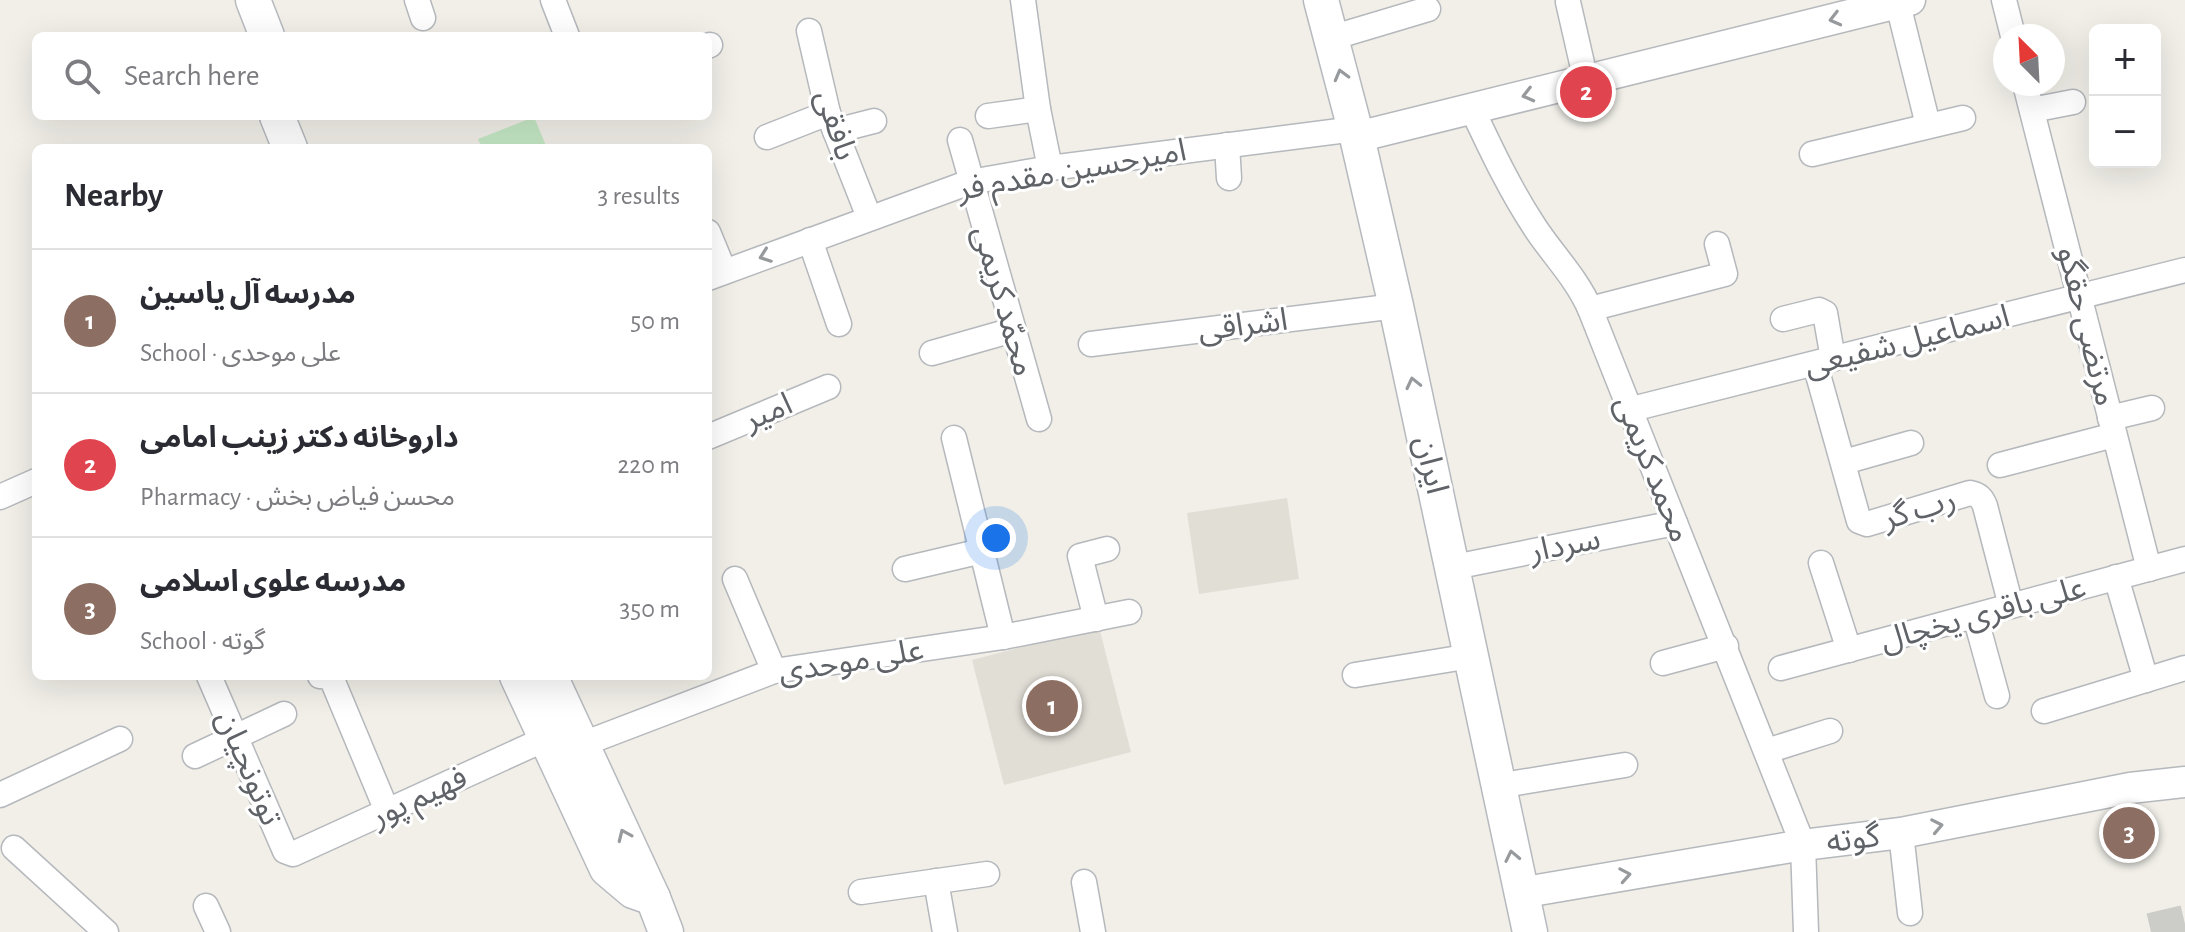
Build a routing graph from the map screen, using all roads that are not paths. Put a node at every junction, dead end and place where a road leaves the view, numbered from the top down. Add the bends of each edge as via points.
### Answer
1 (231, 0) edge
2 (253, 0) edge
3 (553, 0) edge
4 (1023, 0) edge
5 (1321, 0) edge
6 (2004, 0) edge
7 (1902, 1) edge
8 (1568, 2) edge
9 (1428, 9) dead end
10 (2010, 24) edge
11 (809, 31) dead end
12 (243, 32) edge
13 (265, 32) edge
14 (565, 32) edge
15 (1331, 38) junction
16 (1586, 81) junction
17 (2028, 96) edge
18 (2073, 102) dead end
19 (1038, 109) junction
20 (1472, 109) junction
21 (2032, 110) junction
22 (988, 116) dead end
23 (1963, 118) dead end
24 (279, 120) edge
25 (300, 120) edge
26 (874, 121) dead end
27 (832, 122) junction
28 (1928, 125) junction
29 (1356, 133) junction
30 (767, 137) dead end
31 (960, 140) dead end
32 (288, 144) edge
33 (310, 144) edge
34 (1227, 145) junction
35 (1812, 154) dead end
36 (1050, 168) junction
37 (1229, 178) dead end
38 (970, 182) junction
39 (869, 217) junction
40 (810, 240) junction
41 (1717, 244) dead end
42 (712, 253) edge
43 (2185, 270) edge
44 (716, 274) edge
45 (2079, 297) junction
46 (1396, 306) junction
47 (1590, 309) junction
48 (1783, 319) dead end
49 (839, 324) dead end
50 (1013, 330) junction
51 (1091, 344) dead end
52 (932, 353) dead end
53 (1824, 361) junction
54 (828, 387) dead end
55 (2152, 408) dead end
56 (1628, 410) junction
57 (1039, 419) dead end
58 (2112, 426) junction
59 (712, 435) edge
60 (954, 438) dead end
61 (1911, 443) dead end
62 (1844, 462) junction
63 (2000, 465) dead end
64 (32, 483) edge
65 (0, 497) edge
66 (1675, 523) junction
67 (1107, 549) dead end
68 (982, 551) junction
69 (2185, 559) edge
70 (1821, 563) dead end
71 (1454, 567) junction
72 (905, 569) dead end
73 (2149, 569) junction
74 (2116, 577) junction
75 (735, 579) dead end
76 (2011, 606) junction
77 (1129, 612) dead end
78 (1975, 616) junction
79 (1096, 619) junction
80 (1003, 637) junction
81 (1726, 646) junction
82 (1849, 650) junction
83 (1471, 656) junction
84 (1663, 663) dead end
85 (1781, 668) dead end
86 (2185, 668) edge
87 (774, 671) junction
88 (1355, 675) dead end
89 (211, 680) edge
90 (332, 680) edge
91 (519, 680) edge
92 (552, 680) edge
93 (2146, 680) junction
94 (1997, 696) dead end
95 (2044, 711) dead end
96 (284, 714) dead end
97 (1830, 731) dead end
98 (237, 737) junction
99 (120, 739) dead end
100 (545, 739) junction
101 (583, 744) junction
102 (1767, 751) junction
103 (195, 756) dead end
104 (1625, 765) dead end
105 (2185, 782) edge
106 (1497, 786) junction
107 (0, 795) edge
108 (387, 811) junction
109 (1901, 833) junction
110 (1803, 845) junction
111 (14, 848) dead end
112 (293, 854) joint
113 (987, 874) dead end
114 (936, 881) junction
115 (1084, 882) dead end
116 (861, 892) dead end
117 (1520, 893) junction
118 (206, 906) dead end
119 (1910, 913) dead end
120 (660, 922) edge
121 (106, 932) edge
122 (218, 932) edge
123 (945, 932) edge
124 (1093, 932) edge
125 (1530, 932) edge
126 (1806, 932) edge

1 - 12 main road
2 - 13 main road
3 - 14 street
4 - 19 street
5 - 15 main road, ایران
6 - 10 street
7 -> 16 street
7 - 28 street
8 - 16 street
9 - 15 street
11 - 27 street, بافقی
29 -> 15 main road, ایران
16 -> 20 street
17 - 21 street, مرتضی حقگو
18 - 21 street
19 - 22 street
19 - 36 street
20 - 29 street
20 - 47 street, محمد کریمی via 1512,191
21 - 45 street, مرتضی حقگو
23 - 28 street
24 - 32 main road
25 - 33 main road
26 - 27 street
27 - 30 street
27 - 39 street, بافقی
28 - 35 street
29 - 34 street, امیرحسین مقدم فر
29 - 46 main road, ایران
31 - 38 street, محمّد کریمی
34 - 36 street, امیرحسین مقدم فر
34 - 37 street
36 - 38 street, امیرحسین مقدم فر
38 - 39 street, امیرحسین مقدم فر
38 - 50 street, محمّد کریمی
39 - 40 street, امیرحسین مقدم فر
40 -> 44 street, امیرحسین مقدم فر
40 - 49 street
41 - 47 street via 1725,274
42 - 44 street
43 - 45 street, اسماعیل شفیعی
45 - 53 street, اسماعیل شفیعی
45 - 58 street, مرتضی حقگو
46 - 51 street, اشراقی
71 -> 46 main road, ایران
47 - 56 street, محمد کریمی
48 - 53 street, رب گر via 1825,313
50 - 52 street
50 - 57 street, محمّد کریمی
53 - 56 street, اسماعیل شفیعی
53 - 62 street, رب گر
54 - 59 street, امیر
55 - 58 street
56 - 66 street, محمد کریمی
58 - 63 street
58 - 73 street, مرتضی حقگو
60 - 68 street
61 - 62 street
62 - 76 street, رب گر via 1863,524 1970,493 1982,499
64 - 65 street
66 - 71 street, سردار
66 - 81 street, محمد کریمی
67 - 79 street via 1080,556
68 - 72 street
68 - 80 street
69 - 73 street, علی باقری یخچال
70 - 82 street
71 - 83 main road, ایران
73 - 74 street, علی باقری یخچال
74 - 76 street, علی باقری یخچال
74 - 93 street
75 - 87 street
76 - 78 street, علی باقری یخچال
77 - 79 street, علی موحدی
78 - 82 street, علی باقری یخچال
78 - 94 street
79 - 80 street, علی موحدی
80 - 87 street, علی موحدی
81 - 84 street
81 - 102 street, محمد کریمی
82 - 85 street, علی باقری یخچال
83 - 88 street
83 - 106 main road, ایران
86 - 93 street
87 - 101 street, علی موحدی
89 - 98 street, توتونچیان
90 - 108 street
91 - 100 main road
92 - 101 main road
93 - 95 street
96 - 98 street
97 - 102 street
98 - 103 street
98 - 112 street, توتونچیان via 285,851
99 - 107 street
100 - 108 street, فهیم پور
100 - 120 main road via 607,869
120 -> 101 main road
102 - 110 street, محمد کریمی
104 - 106 street
109 -> 105 street, گوته
117 -> 106 main road, ایران
108 - 112 street, فهیم پور
109 - 110 street, گوته
109 - 119 street
117 -> 110 street, گوته
110 - 126 street, محمد کریمی
111 - 121 street
113 - 114 street
114 - 116 street
114 - 123 street
115 - 124 street
117 - 125 main road, ایران
118 - 122 street

